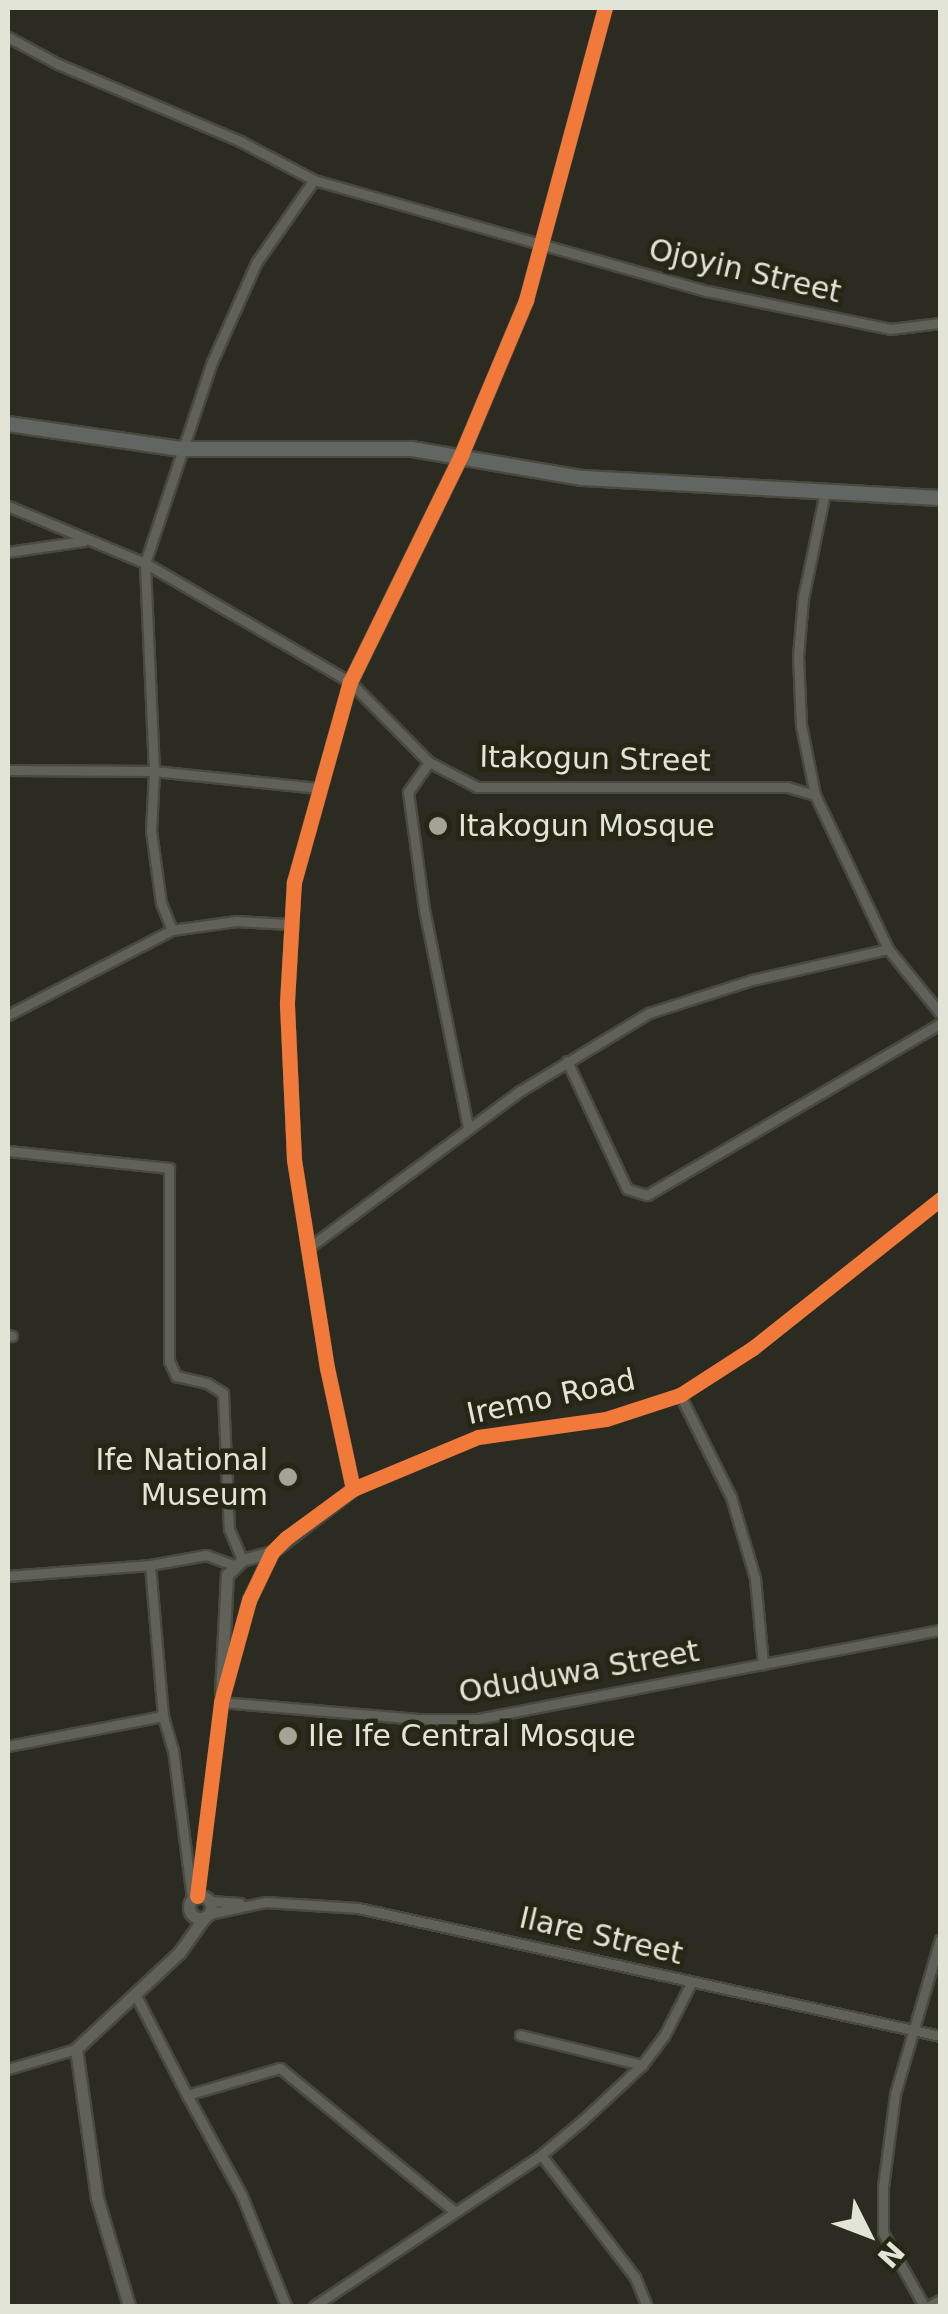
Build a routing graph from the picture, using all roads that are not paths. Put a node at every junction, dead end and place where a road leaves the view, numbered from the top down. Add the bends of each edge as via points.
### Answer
1 (604, 8) edge
2 (8, 37) edge
3 (314, 180) junction
4 (541, 248) junction
5 (940, 322) edge
6 (8, 424) edge
7 (182, 450) junction
8 (462, 455) junction
9 (825, 492) junction
10 (940, 498) edge
11 (8, 506) edge
12 (86, 541) junction
13 (8, 552) edge
14 (145, 563) junction
15 (350, 682) junction
16 (429, 762) junction
17 (8, 770) edge
18 (154, 771) junction
19 (318, 788) junction
20 (814, 794) junction
21 (288, 924) junction
22 (172, 930) junction
23 (888, 949) junction
24 (940, 1013) edge
25 (8, 1014) edge
26 (940, 1024) edge
27 (567, 1061) junction
28 (468, 1128) junction
29 (8, 1151) edge
30 (940, 1198) edge
31 (307, 1249) junction
32 (680, 1395) junction
33 (353, 1489) junction
34 (272, 1552) junction
35 (238, 1562) junction
36 (150, 1565) junction
37 (8, 1576) edge
38 (223, 1596) junction
39 (249, 1600) junction
40 (940, 1630) edge
41 (764, 1665) junction
42 (222, 1702) junction
43 (164, 1716) junction
44 (8, 1746) edge
45 (201, 1906) junction
46 (940, 1939) edge
47 (691, 1983) junction
48 (135, 1994) junction
49 (914, 2030) junction
50 (520, 2035) dead end
51 (940, 2036) edge
52 (76, 2049) junction
53 (642, 2066) junction
54 (8, 2069) edge
55 (187, 2095) junction
56 (541, 2155) junction
57 (453, 2210) junction
58 (940, 2300) edge
59 (129, 2306) edge
60 (286, 2306) edge
61 (314, 2306) edge
62 (647, 2306) edge
63 (926, 2306) edge

1 - 4 street
2 - 3 street, Ojoyin Street
3 - 4 street, Ojoyin Street
3 - 7 street via 256,264
4 - 5 street, Ojoyin Street via 890,329
4 - 8 street
6 - 7 main road
7 - 8 main road via 412,449
7 - 14 street
8 - 9 main road via 582,478
8 - 15 street
9 - 10 main road
9 - 20 street via 802,598 798,656
11 - 12 street, Itakogun Street
12 - 13 street
12 - 14 street, Itakogun Street
14 - 15 street, Itakogun Street
14 - 18 street
15 - 16 street, Itakogun Street
15 - 19 street
16 - 20 street, Itakogun Street via 477,787 786,787
16 - 28 street via 408,792
17 - 18 street
18 - 19 street
18 - 22 street via 151,831 160,903
19 - 21 street
20 - 23 street
21 - 22 street via 236,921
21 - 31 street via 288,1080
22 - 25 street
23 - 24 street
23 - 27 street via 703,994 649,1013
26 - 27 street via 648,1195 627,1188
27 - 28 street
28 - 31 street
29 - 35 street via 169,1168 169,1361 176,1376 223,1393 229,1529
30 - 32 street, Iremo Road via 753,1348
31 - 33 street
32 - 33 street, Iremo Road via 606,1419 478,1437
32 - 41 street via 731,1497 755,1578
33 - 34 street
34 - 35 street
34 - 39 street
35 - 36 street via 206,1554
35 - 38 street
36 - 37 street
36 - 43 street
38 - 39 street
38 - 42 street
39 - 42 street
40 - 41 street, Oduduwa Street
41 - 42 street, Oduduwa Street via 478,1719
42 - 45 street
43 - 44 street
43 - 45 street
45 - 47 street, Ilare Street via 358,1908
45 - 48 street via 179,1953
46 - 49 street
47 - 49 street, Ilare Street
47 - 53 street
48 - 52 street
48 - 55 street
49 - 51 street, Ilare Street
49 - 63 street via 886,2138 883,2233
50 - 53 street
52 - 54 street
52 - 59 street via 97,2198
53 - 56 street
55 - 57 street via 280,2068
55 - 60 street via 242,2196
56 - 57 street
56 - 62 street via 636,2277
57 - 61 street
58 - 63 street

